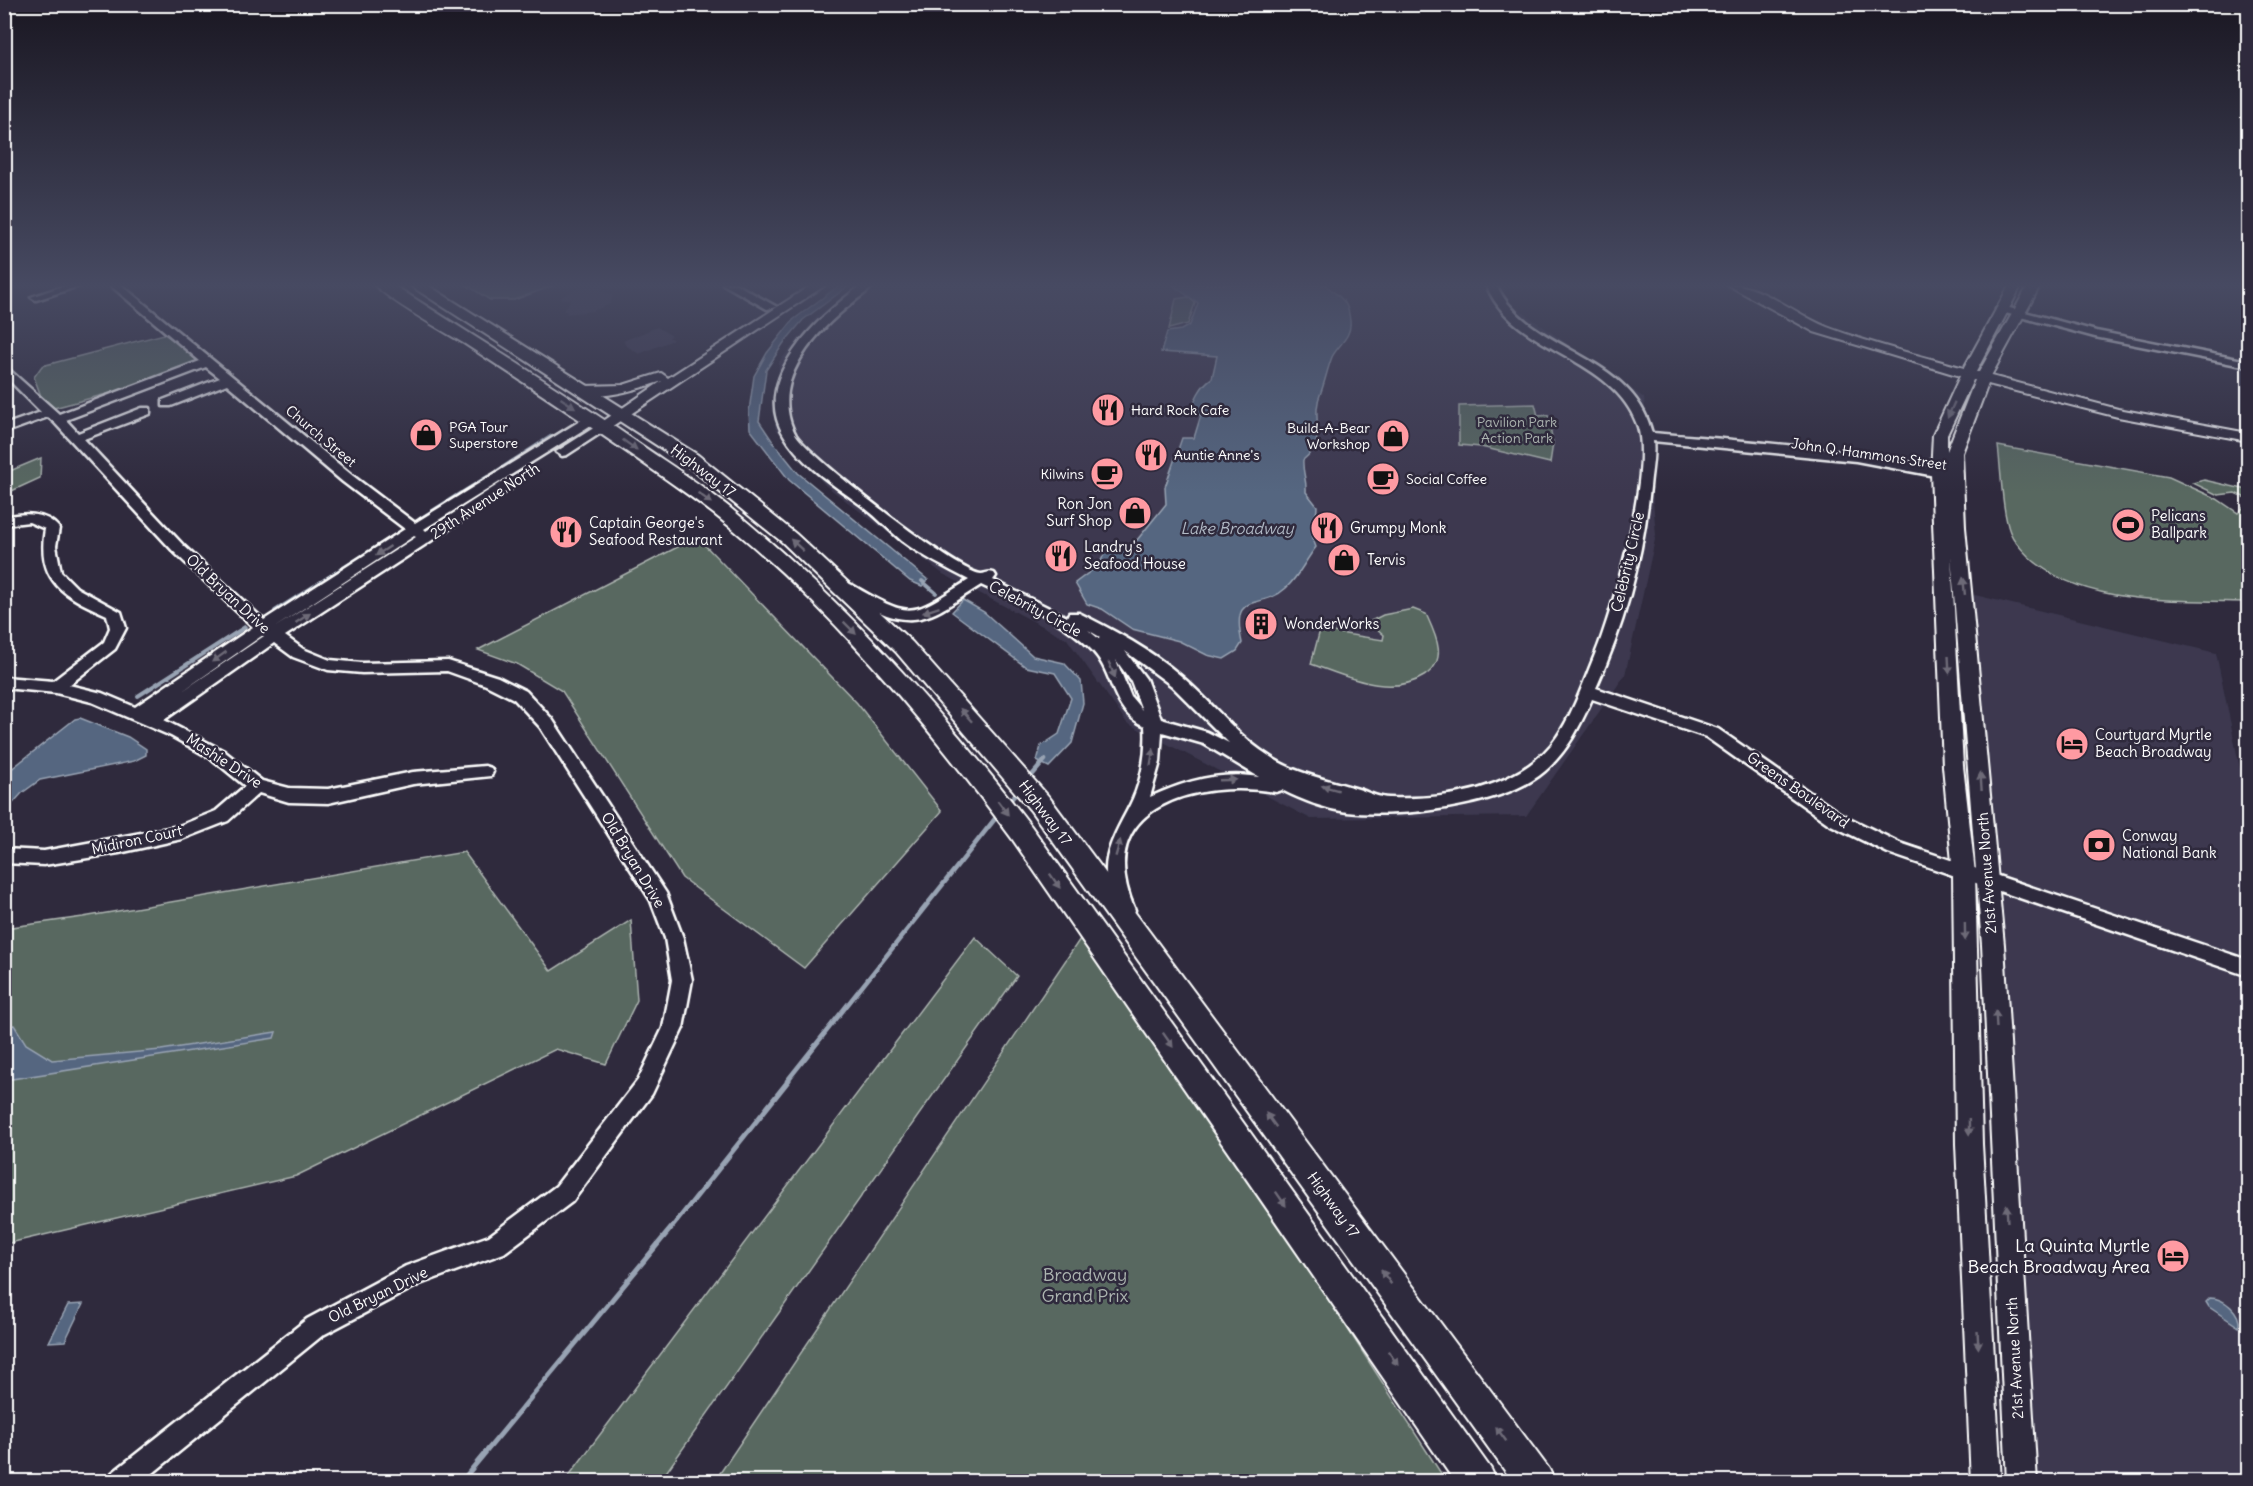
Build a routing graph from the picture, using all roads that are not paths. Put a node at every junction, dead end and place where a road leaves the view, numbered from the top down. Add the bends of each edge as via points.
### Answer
1 (198, 353) edge
2 (499, 353) edge
3 (525, 353) edge
4 (698, 353) edge
5 (709, 353) edge
6 (798, 353) edge
7 (1572, 353) edge
8 (1907, 353) edge
9 (1920, 353) edge
10 (1988, 353) edge
11 (2196, 353) edge
12 (208, 362) junction
13 (2248, 364) edge
14 (4, 368) edge
15 (1978, 372) junction
16 (662, 377) junction
17 (229, 379) junction
18 (583, 390) junction
19 (167, 403) dead end
20 (146, 411) dead end
21 (54, 416) junction
22 (607, 417) junction
23 (2248, 427) edge
24 (4, 429) edge
25 (2248, 437) edge
26 (76, 438) junction
27 (1647, 441) junction
28 (1944, 478) junction
29 (4, 521) edge
30 (414, 531) junction
31 (428, 537) junction
32 (987, 578) junction
33 (840, 584) junction
34 (1093, 627) junction
35 (268, 632) junction
36 (4, 682) edge
37 (56, 687) junction
38 (1587, 691) junction
39 (143, 718) junction
40 (1153, 722) junction
41 (485, 771) dead end
42 (256, 786) junction
43 (1291, 789) junction
44 (1386, 806) junction
45 (1135, 813) junction
46 (4, 855) edge
47 (1976, 877) junction
48 (1141, 943) junction
49 (2248, 968) edge
50 (121, 1482) edge
51 (1479, 1482) edge
52 (1536, 1482) edge
53 (1986, 1482) edge
54 (2022, 1482) edge

1 - 12 street, Church Street
2 -> 22 highway, Highway 17
3 - 18 highway, Highway 17
4 - 16 main road, 29th Avenue North
5 - 22 main road, 29th Avenue North
6 - 32 street, Celebrity Circle via 782,393 782,411 790,435 809,457 907,538
7 - 27 street, Celebrity Circle via 1615,386 1635,408
8 - 15 main road
9 - 15 main road
10 - 15 main road, 21st Avenue North
11 - 13 street
12 - 17 street, Church Street
12 - 21 street
14 - 21 street, Old Bryan Drive
15 - 23 main road
15 - 25 main road via 2118,413
15 - 28 main road, 21st Avenue North
16 - 18 main road via 624,389
16 - 22 main road, 29th Avenue North
17 - 19 street
17 - 30 street, Church Street
18 - 22 highway, Highway 17
20 - 26 street
21 - 24 street
21 - 26 street, Old Bryan Drive
22 - 30 street, 29th Avenue North
22 - 31 street, 29th Avenue North
33 -> 22 highway, Highway 17 via 707,471
22 -> 51 highway, Highway 17 via 792,573 905,687 984,783
26 - 35 street, Old Bryan Drive via 178,548
27 - 28 street, John Q. Hammons Street
27 - 38 street, Celebrity Circle via 1638,526 1620,607
47 -> 28 main road, 21st Avenue North
28 -> 47 main road, 21st Avenue North via 1953,766
29 - 37 street via 28,517 45,521 52,528 48,546 50,568 63,586 114,612 118,628 110,645
30 - 31 street, Church Street
30 -> 35 street, 29th Avenue North
35 -> 31 street, 29th Avenue North
32 -> 33 street via 940,607 908,615 884,610
32 - 34 street, Celebrity Circle
32 -> 40 street, Celebrity Circle via 1091,640 1105,655 1128,706
48 -> 33 highway, Highway 17 via 1004,759 904,647
34 - 40 street via 1136,673 1149,698
44 -> 34 street, Celebrity Circle via 1272,767 1176,681 1130,647
35 - 39 street, 29th Avenue North
35 - 50 street, Old Bryan Drive via 298,653 328,665 448,666 520,695 546,723 659,898 674,938 682,980 673,1028 645,1087 564,1194 496,1245 414,1274 315,1327
36 - 37 street, Mashie Drive
37 - 39 street, Mashie Drive via 96,697
38 - 44 street, Celebrity Circle via 1559,748 1543,765 1512,785 1461,800
38 - 47 street, Greens Boulevard via 1712,733 1835,819 1894,848
39 - 42 street, Mashie Drive via 218,755
40 - 43 street, Celebrity Circle via 1209,739
45 -> 40 street via 1148,780 1154,748
41 - 42 street, Mashie Drive via 413,778 328,796 289,795
42 - 46 street, Midiron Court via 222,816 182,832 44,858
43 - 44 street, Celebrity Circle via 1342,805 1366,809
45 -> 43 street via 1168,794 1216,781 1254,781
48 -> 45 street via 1115,879 1116,851
47 - 49 street, Greens Boulevard
47 -> 53 main road, 21st Avenue North via 1969,1144
54 -> 47 main road, 21st Avenue North
52 -> 48 highway, Highway 17

